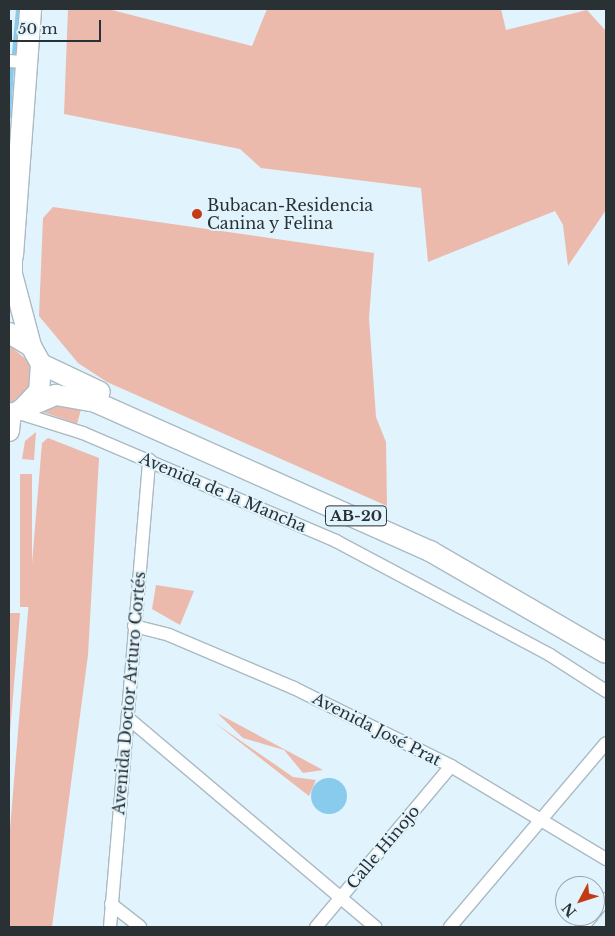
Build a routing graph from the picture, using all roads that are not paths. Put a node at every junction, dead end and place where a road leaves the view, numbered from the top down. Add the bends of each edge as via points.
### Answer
1 (30, 9) edge
2 (17, 62) edge
3 (10, 265) edge
4 (9, 333) edge
5 (31, 346) junction
6 (41, 364) junction
7 (13, 416) edge
8 (149, 460) junction
9 (134, 626) junction
10 (606, 637) edge
11 (606, 653) edge
12 (606, 691) edge
13 (128, 718) junction
14 (606, 743) edge
15 (451, 766) junction
16 (541, 820) junction
17 (606, 859) edge
18 (340, 899) junction
19 (111, 904) junction
20 (110, 927) edge
21 (140, 927) edge
22 (316, 927) edge
23 (375, 927) edge
24 (450, 927) edge

1 - 2 highway
2 - 3 highway
3 - 5 main road
4 - 5 main road
5 - 6 main road
6 - 7 main road via 38,391
6 - 10 main road via 254,454 436,541
7 - 8 street, Avenida de la Mancha
7 - 11 main road, Avenida de la Mancha / AB-20 via 56,395 80,396 430,551
8 - 9 street, Avenida Doctor Arturo Cortés
8 - 12 street, Avenida de la Mancha via 336,541 550,655
9 - 13 street, Avenida Doctor Arturo Cortés
9 - 15 street, Avenida José Prat via 168,635 294,688
13 - 18 street
13 - 19 street, Avenida Doctor Arturo Cortés
14 - 16 street
15 - 16 street, Avenida José Prat
15 - 18 street, Calle Hinojo
16 - 17 street, Avenida José Prat
16 - 24 street
18 - 22 street, Calle Hinojo
18 - 23 street
19 - 20 street, Avenida Doctor Arturo Cortés
19 - 21 street

